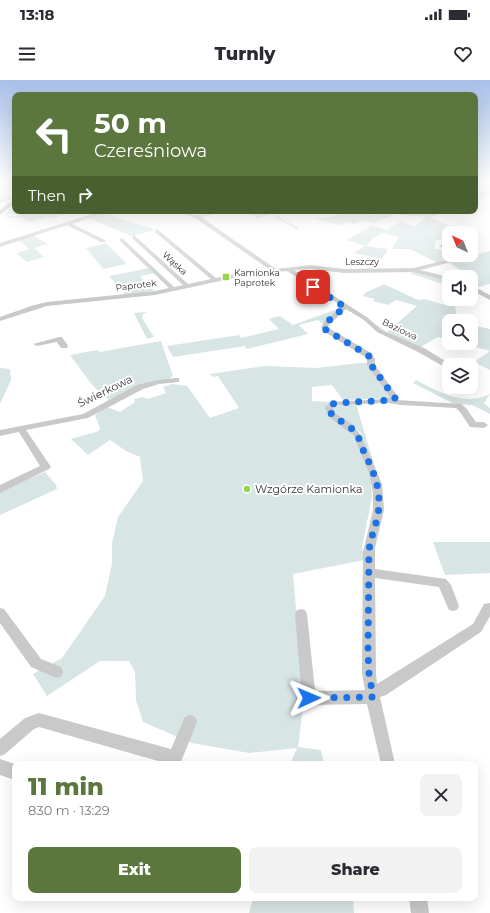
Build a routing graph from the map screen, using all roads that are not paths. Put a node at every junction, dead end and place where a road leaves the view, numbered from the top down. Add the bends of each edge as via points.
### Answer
1 (73, 221) edge
2 (203, 221) edge
3 (66, 223) junction
4 (157, 231) dead end
5 (134, 237) dead end
6 (122, 240) dead end
7 (104, 241) dead end
8 (0, 245) edge
9 (445, 262) edge
10 (311, 267) joint
11 (288, 269) junction
12 (274, 270) junction
13 (413, 270) junction
14 (442, 277) edge
15 (215, 280) junction
16 (186, 286) junction
17 (173, 289) junction
18 (478, 291) edge
19 (490, 298) edge
20 (345, 307) junction
21 (0, 320) edge
22 (37, 344) dead end
23 (64, 346) dead end
24 (442, 362) edge
25 (176, 380) dead end
26 (390, 400) junction
27 (484, 425) dead end
28 (21, 429) junction
29 (0, 433) edge
30 (0, 489) edge
31 (369, 572) junction
32 (453, 606) dead end
33 (488, 608) dead end
34 (0, 613) edge
35 (301, 614) dead end
36 (56, 672) dead end
37 (372, 694) junction
38 (190, 722) dead end
39 (0, 749) edge
40 (174, 761) edge
41 (387, 761) edge
42 (0, 766) edge
43 (12, 771) edge
44 (418, 901) edge
45 (420, 913) edge

1 - 3 street
2 - 12 street
3 - 7 street
3 - 8 street
4 - 15 street
5 - 16 street, Wąska
6 - 17 street
9 - 13 street, Leszczy
10 - 11 street, Paprotek
10 - 13 street, Leszczy via 344,271
11 - 12 street, Paprotek
11 - 20 street, Baziowa
12 - 15 street, Paprotek
13 - 14 street, Leszczy
15 - 16 street, Paprotek
16 - 17 street, Paprotek
17 - 21 street, Paprotek via 48,304 32,307
18 - 19 street
20 - 24 street, Baziowa via 382,333
20 - 26 street via 324,327 368,355 371,365 395,398
22 - 23 street via 55,339
25 - 28 street, Świerkowa via 140,387 85,416
26 - 27 street via 401,403 458,406 464,410 473,425
26 - 31 street via 332,404 329,408 331,414 354,431 376,480 379,504 370,538
28 - 29 street, Świerkowa
28 - 30 street via 46,467
31 - 32 street via 442,582 446,585
31 - 37 street via 368,651
33 - 37 street via 477,628
34 - 36 street via 36,663
35 - 37 street via 309,698
37 - 41 street
38 - 40 street
39 - 40 street via 30,723 39,720
42 - 43 street
44 - 45 street

